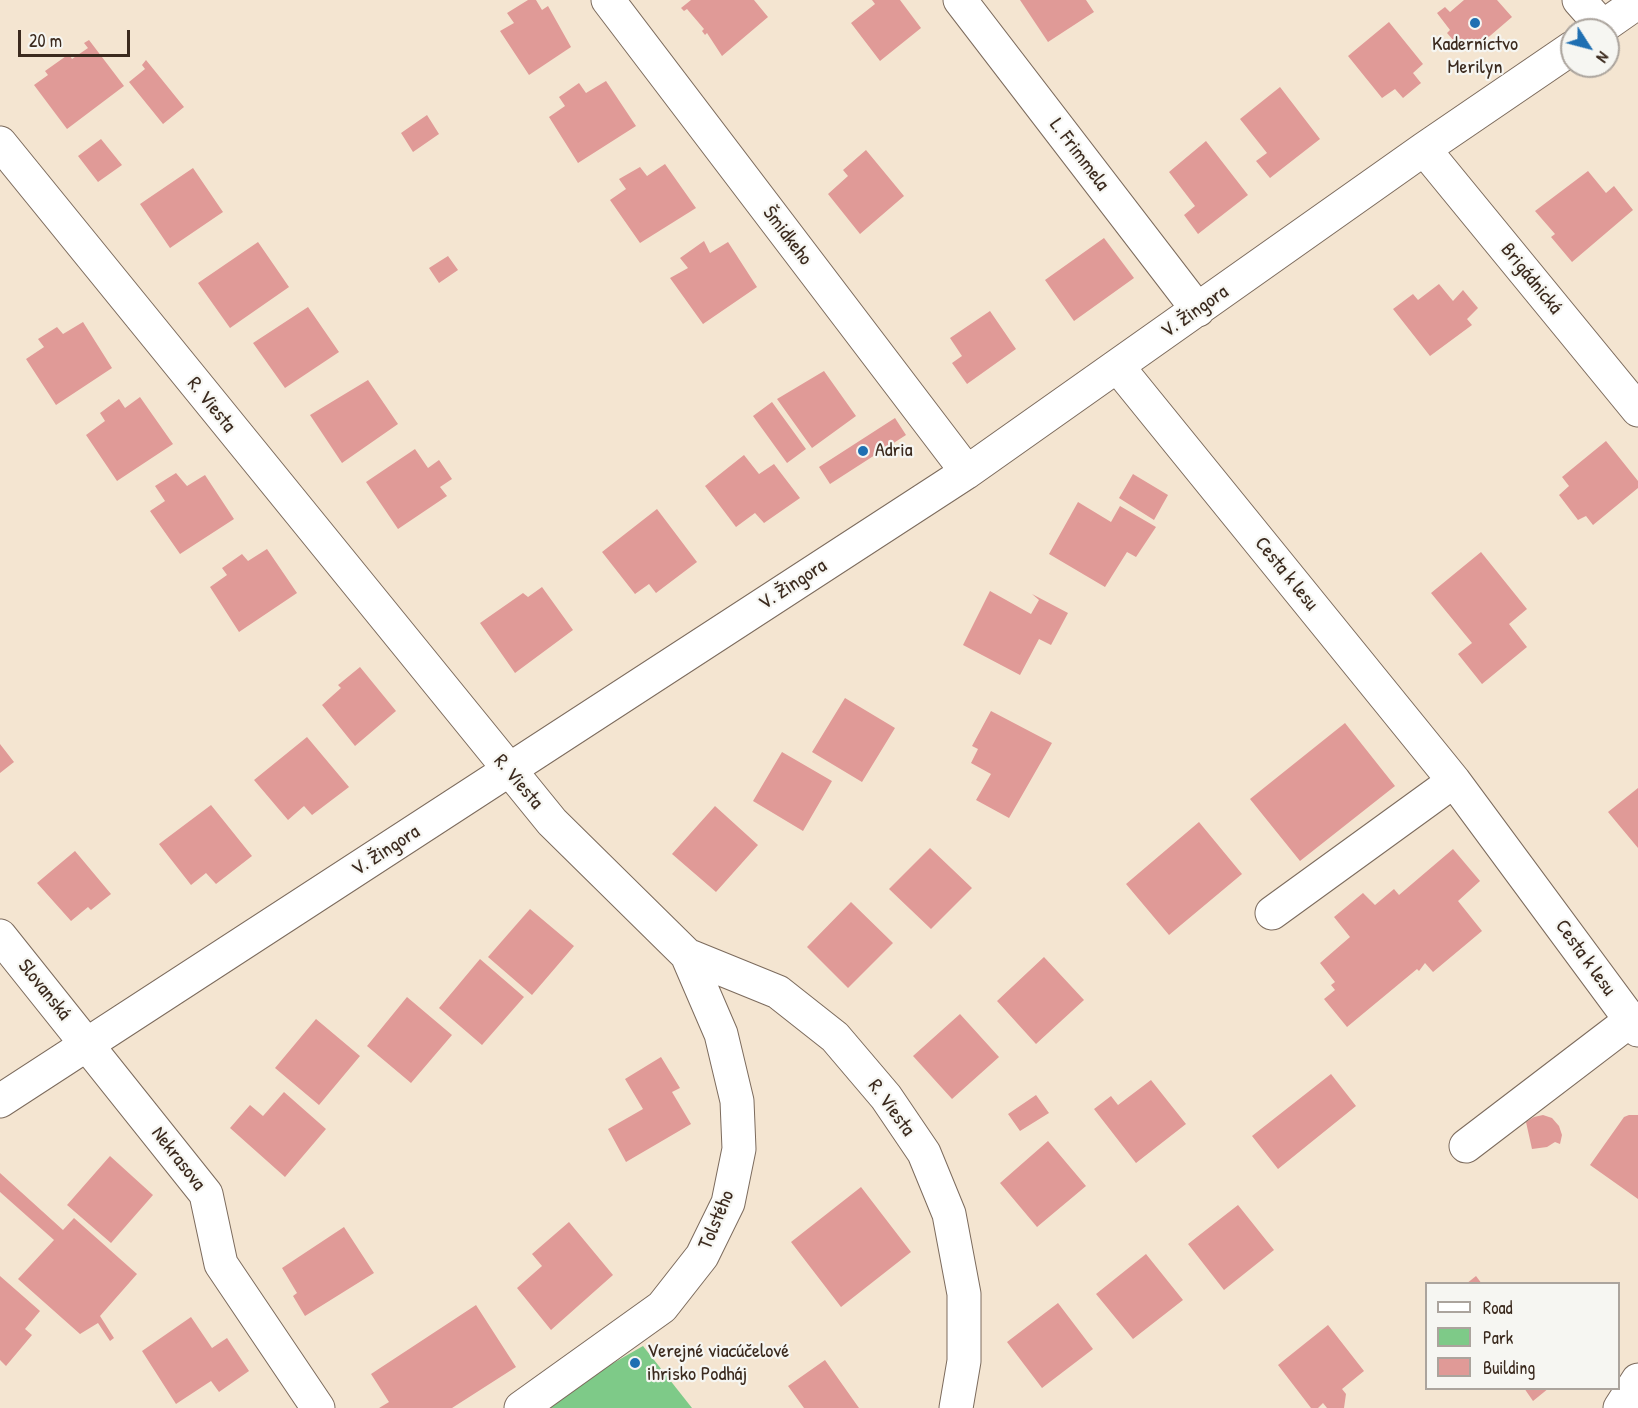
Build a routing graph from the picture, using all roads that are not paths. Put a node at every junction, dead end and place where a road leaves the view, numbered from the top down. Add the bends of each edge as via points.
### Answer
1 (608, 0) edge
2 (960, 0) edge
3 (1579, 0) edge
4 (1638, 2) edge
5 (1593, 18) edge
6 (1615, 18) edge
7 (1560, 56) edge
8 (0, 143) edge
9 (1424, 148) junction
10 (1198, 310) junction
11 (1118, 367) junction
12 (1638, 410) edge
13 (967, 472) junction
14 (508, 772) junction
15 (1454, 781) junction
16 (1272, 913) dead end
17 (0, 936) edge
18 (687, 955) junction
19 (1634, 1025) edge
20 (87, 1044) junction
21 (0, 1101) edge
22 (1466, 1146) dead end
23 (1638, 1380) edge
24 (318, 1408) edge
25 (522, 1408) edge
26 (956, 1408) edge
27 (1620, 1408) edge

1 - 13 street, Šmidkeho
2 - 10 street, L. Frimmela
3 - 5 street
4 - 6 street
7 - 9 street, V. Žingora
8 - 14 street, R. Viesta
9 - 10 street, V. Žingora
9 - 12 street, Brigádnická
10 - 11 street, V. Žingora
11 - 13 street, V. Žingora
11 - 15 street, Cesta k lesu
13 - 14 street, V. Žingora
14 - 18 street, R. Viesta via 552,822
14 - 20 street, V. Žingora
15 - 16 street
15 - 19 street, Cesta k lesu
17 - 20 street, Slovanská
18 - 25 street, Tolstého via 721,1035 737,1101 739,1149 728,1203 702,1256 662,1307
18 - 26 street, R. Viesta via 778,992 835,1037 886,1097 924,1153 949,1214 964,1294 964,1361
19 - 22 street, Cesta k lesu
20 - 21 street, V. Žingora
20 - 24 street, Nekrasova via 206,1194 221,1264
23 - 27 street

